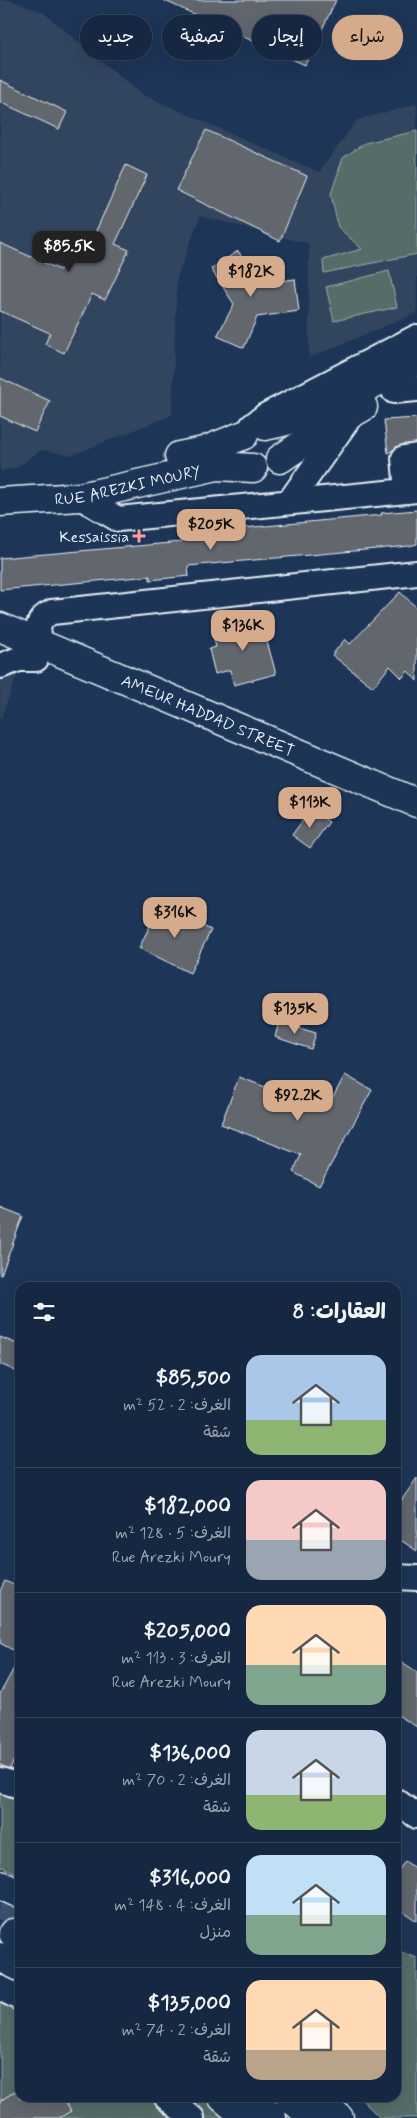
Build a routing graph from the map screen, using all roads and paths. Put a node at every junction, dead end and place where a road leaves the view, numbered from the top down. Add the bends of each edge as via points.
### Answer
1 (417, 337) edge
2 (417, 361) edge
3 (409, 387) edge
4 (356, 410) junction
5 (252, 430) junction
6 (417, 456) edge
7 (280, 459) junction
8 (253, 468) junction
9 (0, 485) edge
10 (412, 490) edge
11 (80, 497) junction
12 (290, 501) junction
13 (0, 502) edge
14 (417, 574) edge
15 (0, 620) edge
16 (0, 626) edge
17 (0, 645) edge
18 (39, 651) junction
19 (0, 666) edge
20 (417, 803) edge
21 (417, 818) edge
22 (401, 1577) edge
23 (417, 1578) edge
24 (0, 1780) edge
25 (15, 1784) edge
26 (401, 1805) edge
27 (417, 1816) edge
28 (0, 1885) edge
29 (15, 1892) edge
30 (0, 1957) edge
31 (15, 1964) edge
32 (0, 1988) edge
33 (15, 1996) edge
34 (172, 2102) edge
35 (228, 2102) edge
36 (255, 2102) edge
37 (294, 2102) edge
38 (323, 2102) edge
39 (192, 2118) edge
40 (247, 2118) edge
41 (272, 2118) edge
42 (312, 2118) edge
43 (339, 2118) edge

1 - 5 street via 264,416
2 - 5 main road, RUE AREZKI MOURY via 339,401 296,418
3 - 4 main road
4 - 7 main road
4 - 12 street
5 - 7 main road via 272,428 282,439
5 - 8 main road via 241,440 240,453
5 - 9 main road, RUE AREZKI MOURY via 204,451 95,476
6 - 10 street via 404,458
7 - 8 main road via 265,469
8 - 11 main road, RUE AREZKI MOURY via 208,468
10 - 12 street
11 - 12 street via 118,519
11 - 13 main road, RUE AREZKI MOURY
14 - 18 street via 52,612 38,625
15 - 18 main road
16 - 18 main road, AMEUR HADDAD STREET
17 - 18 main road, AMEUR HADDAD STREET
18 - 19 street
18 - 20 main road, AMEUR HADDAD STREET
18 - 21 main road, AMEUR HADDAD STREET
22 - 23 street
24 - 25 street
26 - 27 street
28 - 29 main road
30 - 31 main road
32 - 33 street
34 - 39 street
35 - 40 main road
36 - 41 main road
37 - 42 main road
38 - 43 main road

